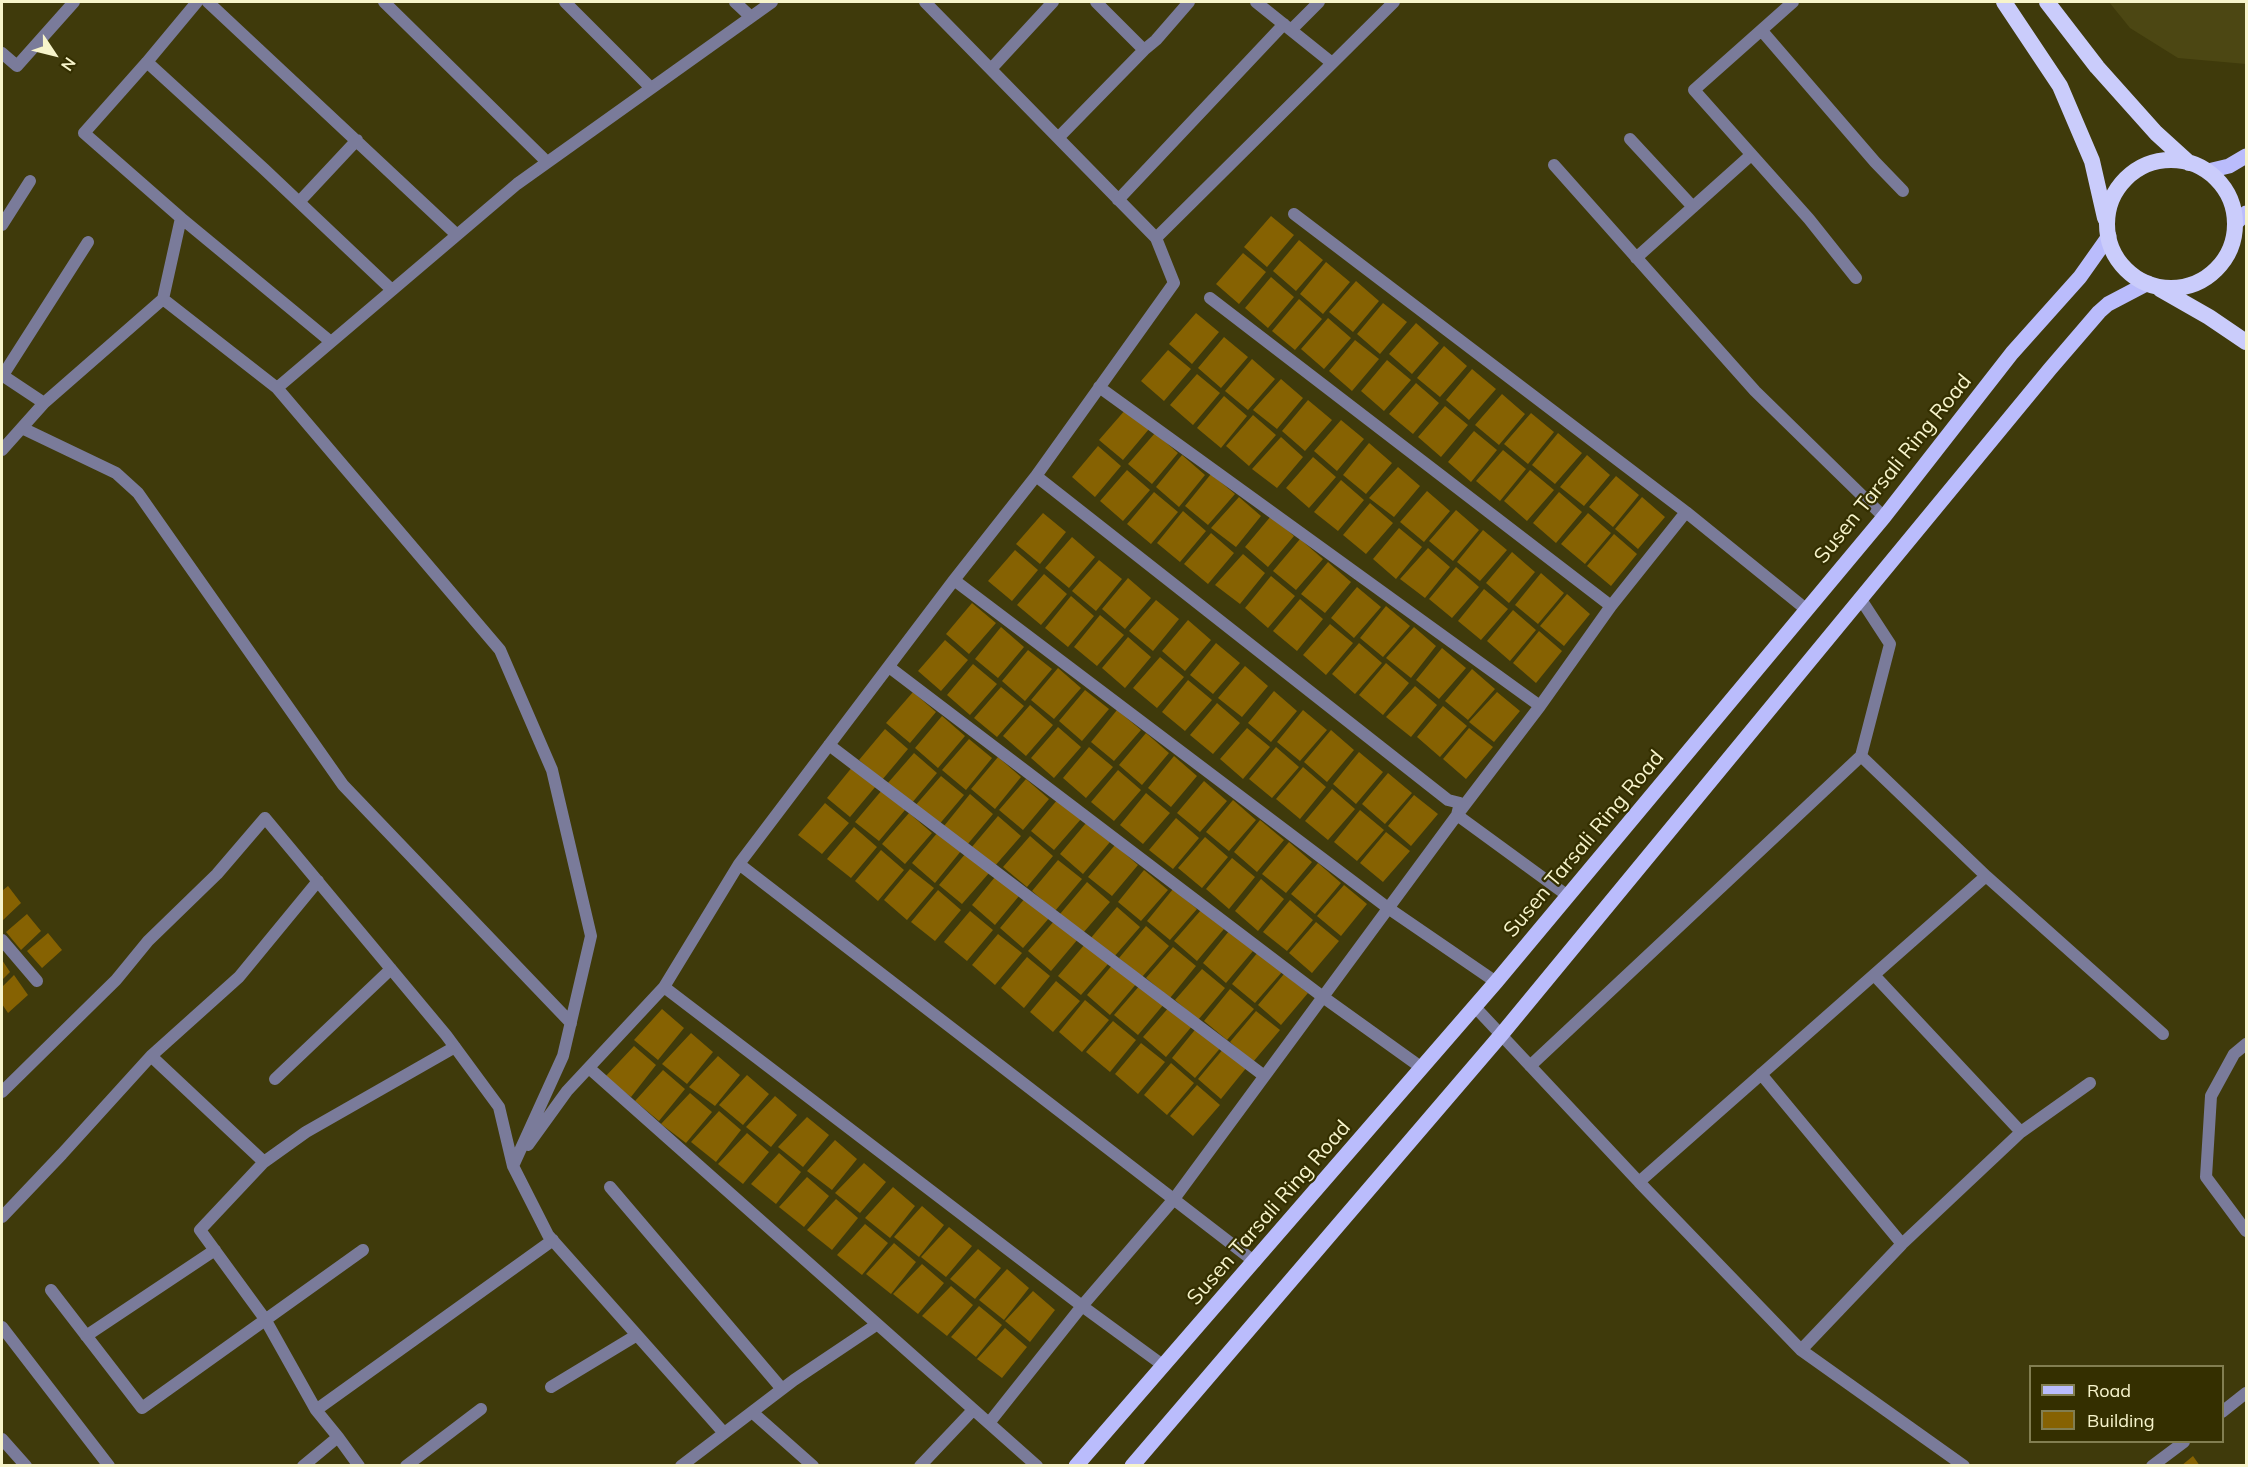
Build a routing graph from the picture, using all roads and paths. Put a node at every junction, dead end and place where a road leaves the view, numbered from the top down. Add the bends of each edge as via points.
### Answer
1 (75, 2) edge
2 (197, 2) edge
3 (208, 2) edge
4 (384, 2) edge
5 (565, 2) edge
6 (735, 2) edge
7 (772, 2) edge
8 (1053, 2) edge
9 (1096, 2) edge
10 (1189, 2) edge
11 (1256, 2) edge
12 (1319, 2) edge
13 (1394, 2) edge
14 (1793, 2) edge
15 (2004, 2) edge
16 (2047, 2) edge
17 (929, 3) edge
18 (751, 17) junction
19 (1287, 27) junction
20 (1762, 31) junction
21 (1144, 50) junction
22 (2, 53) edge
23 (147, 62) junction
24 (1332, 63) junction
25 (991, 69) junction
26 (651, 88) junction
27 (1058, 138) junction
28 (1630, 139) dead end
29 (357, 140) junction
30 (1751, 155) junction
31 (2247, 156) edge
32 (548, 162) junction
33 (2189, 162) junction
34 (1554, 165) dead end
35 (2208, 171) junction
36 (30, 181) dead end
37 (1903, 191) dead end
38 (1118, 200) junction
39 (299, 202) junction
40 (1693, 207) junction
41 (1294, 214) dead end
42 (181, 218) junction
43 (2239, 222) edge
44 (2, 225) edge
45 (2108, 231) junction
46 (457, 235) junction
47 (1156, 238) junction
48 (88, 242) dead end
49 (2247, 251) edge
50 (1636, 258) junction
51 (1856, 278) dead end
52 (2151, 285) junction
53 (392, 290) junction
54 (163, 298) junction
55 (1210, 298) dead end
56 (331, 342) junction
57 (2247, 342) edge
58 (2, 375) edge
59 (1099, 387) junction
60 (277, 388) junction
61 (44, 403) junction
62 (22, 428) junction
63 (2, 450) edge
64 (1036, 476) junction
65 (1686, 512) junction
66 (1884, 517) junction
67 (954, 580) junction
68 (1860, 598) junction
69 (1611, 606) junction
70 (1807, 610) junction
71 (888, 666) junction
72 (1540, 706) junction
73 (829, 745) junction
74 (1861, 756) junction
75 (1457, 815) junction
76 (739, 864) junction
77 (1986, 876) junction
78 (318, 881) junction
79 (1568, 896) junction
80 (1388, 908) junction
81 (2, 940) edge
82 (391, 969) junction
83 (1874, 975) junction
84 (37, 981) dead end
85 (1496, 982) junction
86 (664, 987) junction
87 (1323, 997) junction
88 (1475, 1008) junction
89 (571, 1023) junction
90 (2163, 1034) dead end
91 (1501, 1035) junction
92 (2247, 1044) edge
93 (455, 1047) junction
94 (151, 1056) junction
95 (1530, 1066) junction
96 (589, 1068) junction
97 (1422, 1068) junction
98 (1761, 1074) junction
99 (1263, 1075) junction
100 (275, 1079) dead end
101 (2090, 1083) dead end
102 (2, 1092) edge
103 (2021, 1132) junction
104 (264, 1162) junction
105 (513, 1166) junction
106 (1639, 1182) junction
107 (610, 1187) dead end
108 (1174, 1199) junction
109 (2, 1217) edge
110 (2247, 1230) edge
111 (553, 1240) junction
112 (1902, 1244) junction
113 (215, 1250) junction
114 (363, 1250) dead end
115 (1255, 1262) junction
116 (51, 1290) dead end
117 (1082, 1306) junction
118 (265, 1319) junction
119 (876, 1325) junction
120 (2, 1327) edge
121 (637, 1335) junction
122 (86, 1336) junction
123 (1801, 1350) junction
124 (1164, 1366) junction
125 (552, 1387) dead end
126 (782, 1389) junction
127 (2247, 1394) edge
128 (481, 1409) dead end
129 (316, 1410) junction
130 (973, 1410) junction
131 (2224, 1411) edge
132 (752, 1412) junction
133 (989, 1423) junction
134 (724, 1433) junction
135 (338, 1437) junction
136 (2, 1439) edge
137 (2183, 1443) edge
138 (26, 1466) edge
139 (109, 1466) edge
140 (303, 1466) edge
141 (359, 1466) edge
142 (406, 1466) edge
143 (681, 1466) edge
144 (813, 1466) edge
145 (920, 1466) edge
146 (1037, 1466) edge
147 (1076, 1466) edge
148 (1132, 1466) edge
149 (1964, 1466) edge
150 (2152, 1466) edge

1 - 22 street via 17,66
2 - 23 street
3 - 29 street
4 - 32 street
5 - 26 street
6 - 18 street
7 - 18 street
8 - 25 street
9 - 21 street
10 - 21 street
11 - 19 street
12 - 19 street
13 - 24 street
14 - 20 street
15 - 45 highway via 2060,86 2092,161
16 - 33 highway via 2097,67 2156,133
17 - 25 street
18 - 26 street
19 - 24 street
19 - 38 street
20 - 30 street via 1694,90
20 - 37 street
21 - 27 street
23 - 39 street
23 - 42 street via 84,133
24 - 47 street
25 - 27 street
26 - 32 street
27 - 38 street
28 - 40 street
29 - 39 street
29 - 46 street
30 - 40 street
30 - 51 street
31 - 35 main road
32 - 46 street
33 - 35 highway
33 - 45 highway via 2169,160 2132,173 2118,188 2110,206
34 - 50 street
35 - 43 highway via 2223,185
36 - 44 street
38 - 47 street
39 - 53 street
40 - 50 street
41 - 65 street
42 - 54 street
42 - 56 street
43 - 49 highway
43 - 52 highway via 2224,261 2210,275 2193,285 2174,289
45 - 52 highway via 2121,264
45 - 66 main road, Susen Tarsali Ring Road via 2080,277 2012,353
46 - 53 street
47 - 59 street via 1174,283
48 - 58 street
50 - 66 street via 1755,391
52 - 57 highway
52 - 68 main road via 2099,312
53 - 56 street
54 - 60 street
54 - 61 street
55 - 69 street
56 - 60 street
58 - 61 street
59 - 64 street
59 - 72 street
60 - 89 street via 500,650 552,770 591,936
61 - 62 street
62 - 63 street
62 - 89 street via 116,473 138,493 343,785
64 - 67 street
64 - 75 street via 1448,800 1460,803
65 - 69 street
65 - 70 street
66 - 70 main road, Susen Tarsali Ring Road
67 - 71 street
67 - 80 street
68 - 74 street via 1890,644
68 - 91 main road
69 - 72 street
70 - 79 main road, Susen Tarsali Ring Road
71 - 73 street
71 - 87 street
72 - 75 street
73 - 76 street
73 - 99 street
74 - 77 street
74 - 95 street
75 - 79 street
75 - 80 street
76 - 86 street
76 - 108 street
77 - 83 street
77 - 90 street
78 - 82 street
78 - 94 street via 239,977
78 - 102 street via 266,818 116,980
79 - 85 main road, Susen Tarsali Ring Road
80 - 85 street
80 - 87 street
81 - 84 street
82 - 93 street
82 - 100 street
83 - 98 street
83 - 103 street
85 - 88 main road, Susen Tarsali Ring Road
86 - 96 street
86 - 117 street
87 - 97 street
87 - 99 street
88 - 91 street
88 - 97 main road, Susen Tarsali Ring Road
89 - 105 street via 563,1056
91 - 95 street
91 - 148 main road
92 - 110 street via 2234,1054 2211,1096 2205,1177
93 - 104 street via 306,1132
93 - 105 street via 499,1107
94 - 104 street
94 - 109 street
95 - 106 street
96 - 105 street via 567,1091
96 - 119 street
97 - 115 main road, Susen Tarsali Ring Road
98 - 106 street
98 - 112 street
99 - 108 street
101 - 103 street
103 - 112 street
104 - 113 street via 200,1230
105 - 111 street
106 - 123 street
107 - 126 street
108 - 115 street
108 - 117 street
111 - 121 street
111 - 129 street
112 - 123 street
113 - 118 street
113 - 122 street
114 - 118 street
115 - 124 main road, Susen Tarsali Ring Road
116 - 122 street
117 - 124 street
117 - 133 street
118 - 122 street via 142,1408
118 - 129 street
119 - 126 street
119 - 130 street
120 - 139 street
121 - 125 street
121 - 134 street
123 - 149 street
124 - 147 main road, Susen Tarsali Ring Road
126 - 132 street
127 - 131 street
128 - 142 street
129 - 135 street
130 - 133 street
130 - 145 street
132 - 134 street
132 - 144 street
133 - 146 street
134 - 143 street
135 - 140 street
135 - 141 street
136 - 138 street
137 - 150 street

